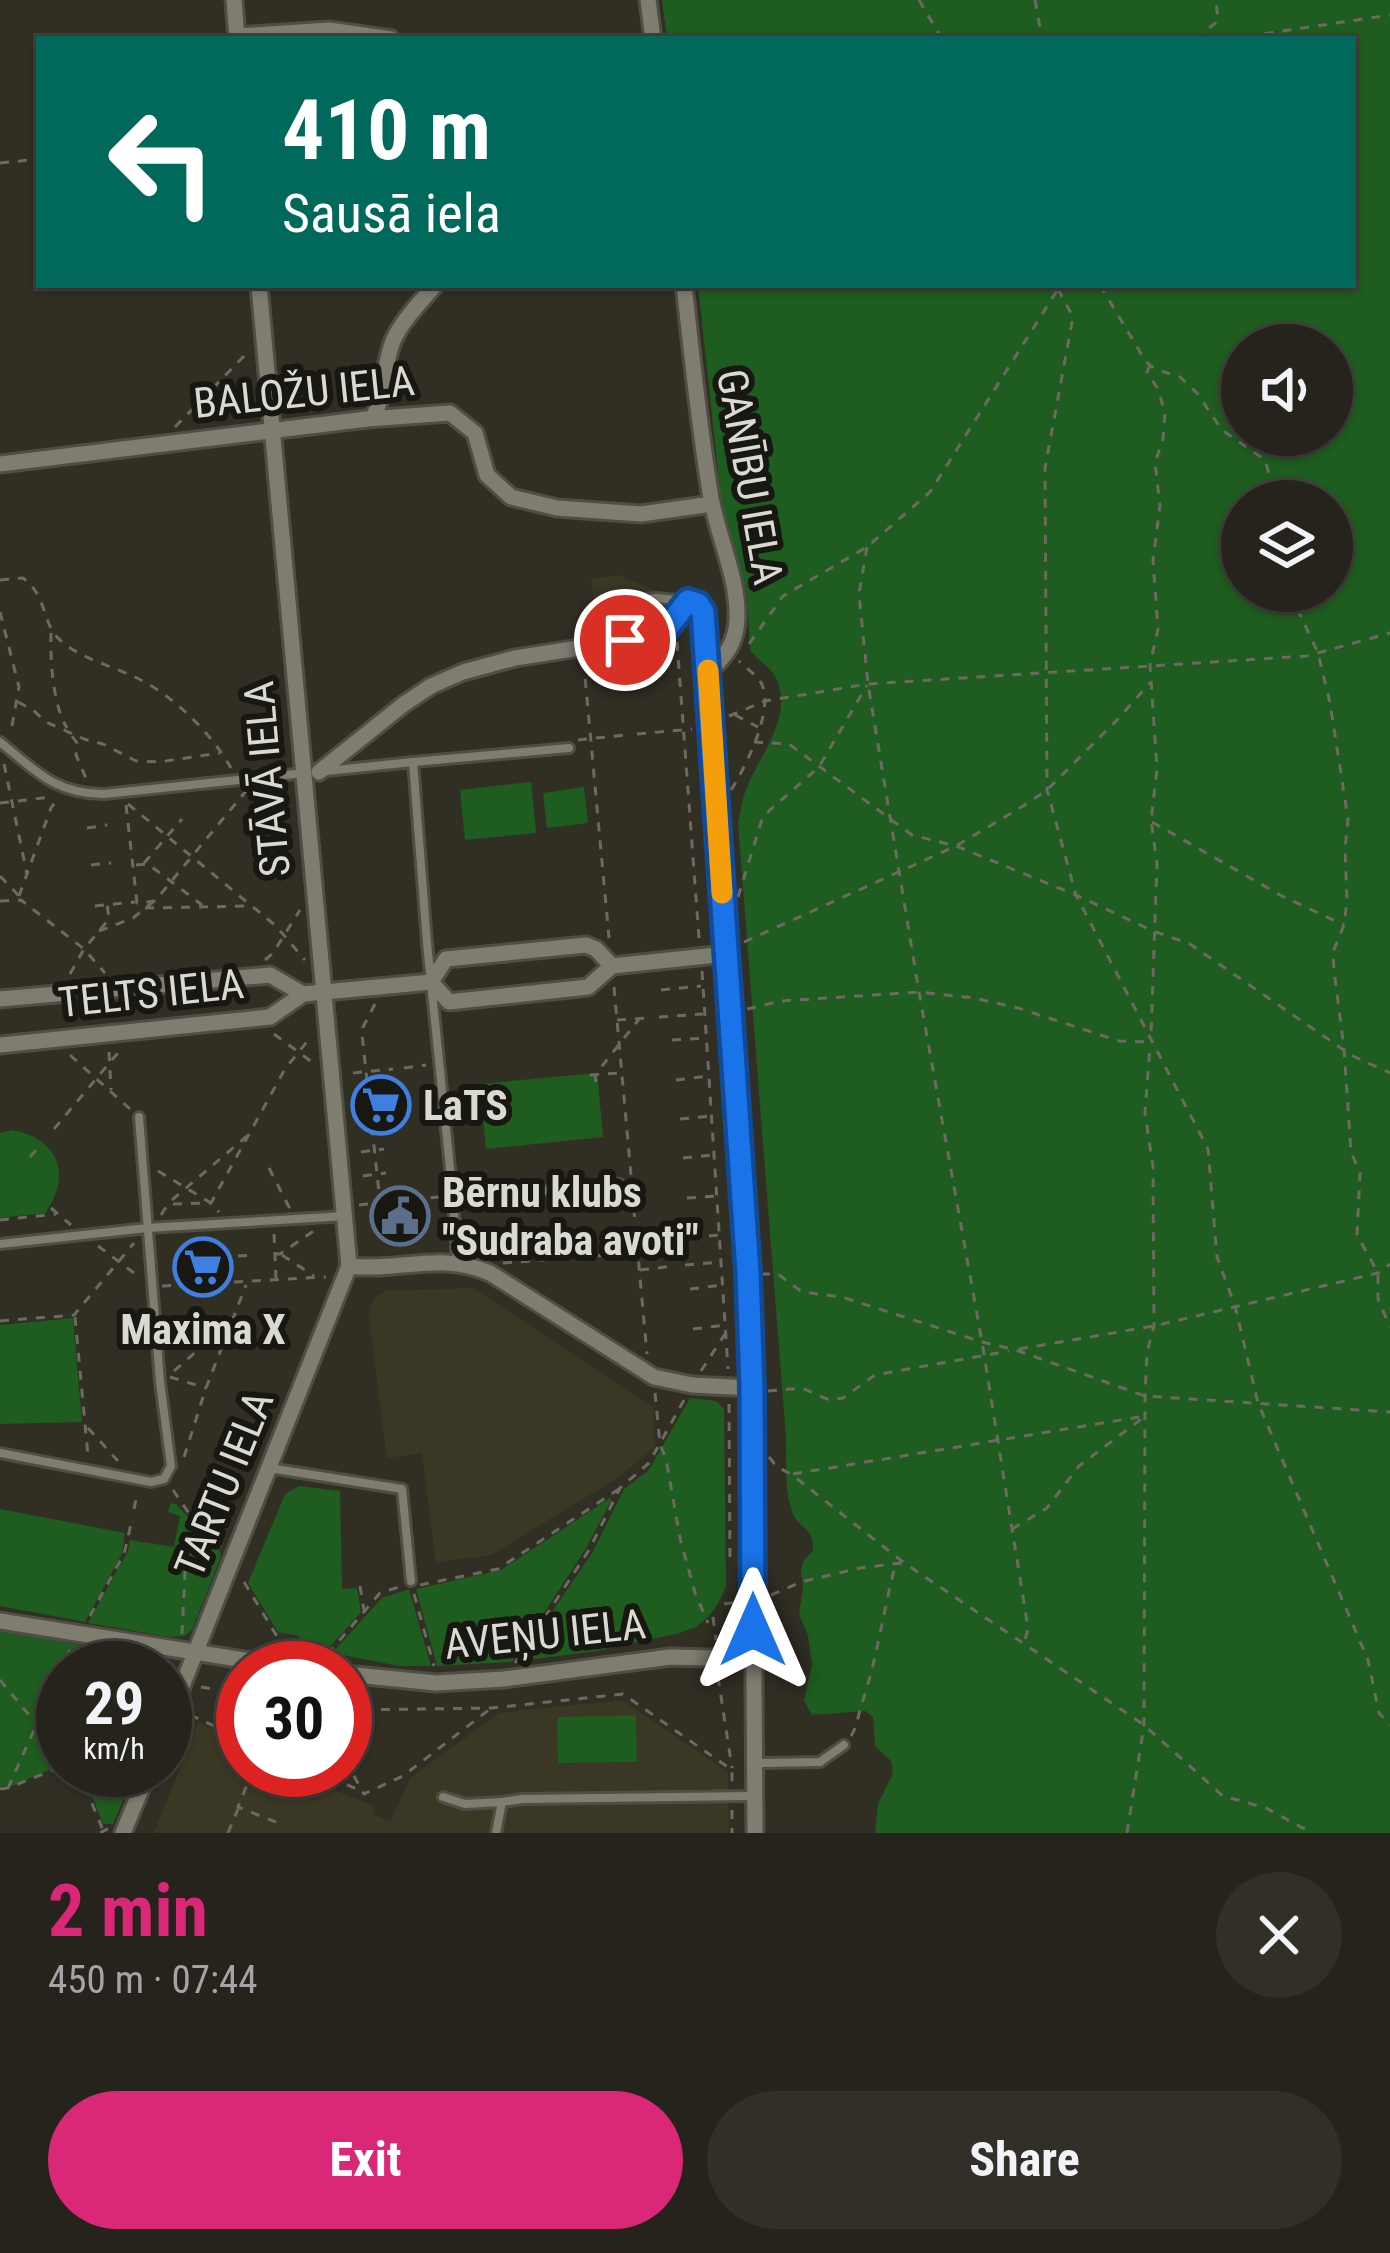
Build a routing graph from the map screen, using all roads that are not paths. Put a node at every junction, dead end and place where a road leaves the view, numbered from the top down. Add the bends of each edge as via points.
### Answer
1 (234, 0) edge
2 (647, 0) edge
3 (237, 36) edge
4 (260, 36) edge
5 (370, 36) edge
6 (653, 36) edge
7 (259, 288) edge
8 (432, 288) edge
9 (684, 288) edge
10 (374, 418) junction
11 (272, 430) junction
12 (0, 464) edge
13 (712, 504) junction
14 (688, 601) junction
15 (615, 604) dead end
16 (708, 672) junction
17 (5, 741) edge
18 (569, 748) road end
19 (413, 763) junction
20 (310, 772) junction
21 (726, 952) junction
22 (612, 974) junction
23 (431, 982) junction
24 (323, 992) junction
25 (303, 994) junction
26 (0, 999) edge
27 (0, 1045) edge
28 (139, 1117) road end
29 (620, 1184) dead end
30 (453, 1197) junction
31 (345, 1216) junction
32 (151, 1228) junction
33 (0, 1244) edge
34 (457, 1262) junction
35 (348, 1271) junction
36 (752, 1391) junction
37 (0, 1453) edge
38 (269, 1468) junction
39 (411, 1584) road end
40 (0, 1621) edge
41 (195, 1654) junction
42 (216, 1657) edge
43 (753, 1659) junction
44 (192, 1662) edge
45 (372, 1677) edge
46 (844, 1745) road end
47 (755, 1763) junction
48 (755, 1796) junction
49 (137, 1797) edge
50 (443, 1797) dead end
51 (502, 1802) junction
52 (123, 1833) edge
53 (496, 1833) edge
54 (755, 1833) edge

1 - 3 street
2 - 6 street
4 - 5 street
7 - 11 street, STĀVĀ IELA
8 - 10 street via 394,340
9 - 13 street, GANĪBU IELA
10 - 11 street, BALOŽU IELA
10 - 13 street, BALOŽU IELA via 451,413 475,433 488,475 511,497 641,514
11 - 12 street, BALOŽU IELA
11 - 20 street, STĀVĀ IELA
13 - 16 street, GANĪBU IELA via 738,614 729,652
14 - 15 lane
14 - 16 street via 703,612
14 - 20 street via 662,634 515,658 431,686
16 - 21 street
17 - 20 lane via 51,782 89,794
18 - 19 lane
19 - 20 lane
19 - 23 lane
20 - 24 street, STĀVĀ IELA
21 - 22 street, TELTS IELA
21 - 36 street
22 - 23 street, TELTS IELA via 588,987 449,1002
22 - 23 street, TELTS IELA via 586,945 446,958
23 - 24 street, TELTS IELA
23 - 30 lane
24 - 25 street, TELTS IELA
24 - 31 street, STĀVĀ IELA
25 - 26 street, TELTS IELA via 270,975
25 - 27 street, TELTS IELA via 270,1017
28 - 32 lane
29 - 30 lane
30 - 34 lane
31 - 32 lane
31 - 35 street, STĀVĀ IELA
32 - 33 lane
32 - 37 lane via 167,1482
34 - 35 street
34 - 36 street via 490,1274 654,1377
35 - 38 street, TARTU IELA
36 - 43 street
38 - 39 lane via 402,1489
38 - 41 street, TARTU IELA
40 - 41 street
41 - 42 street
41 - 44 street, TARTU IELA
43 - 45 street, AVEŅU IELA via 670,1657 436,1683
43 - 47 street
46 - 47 lane via 820,1762
47 - 48 street
48 - 51 lane
48 - 54 street
49 - 52 street
50 - 51 lane
51 - 53 lane

